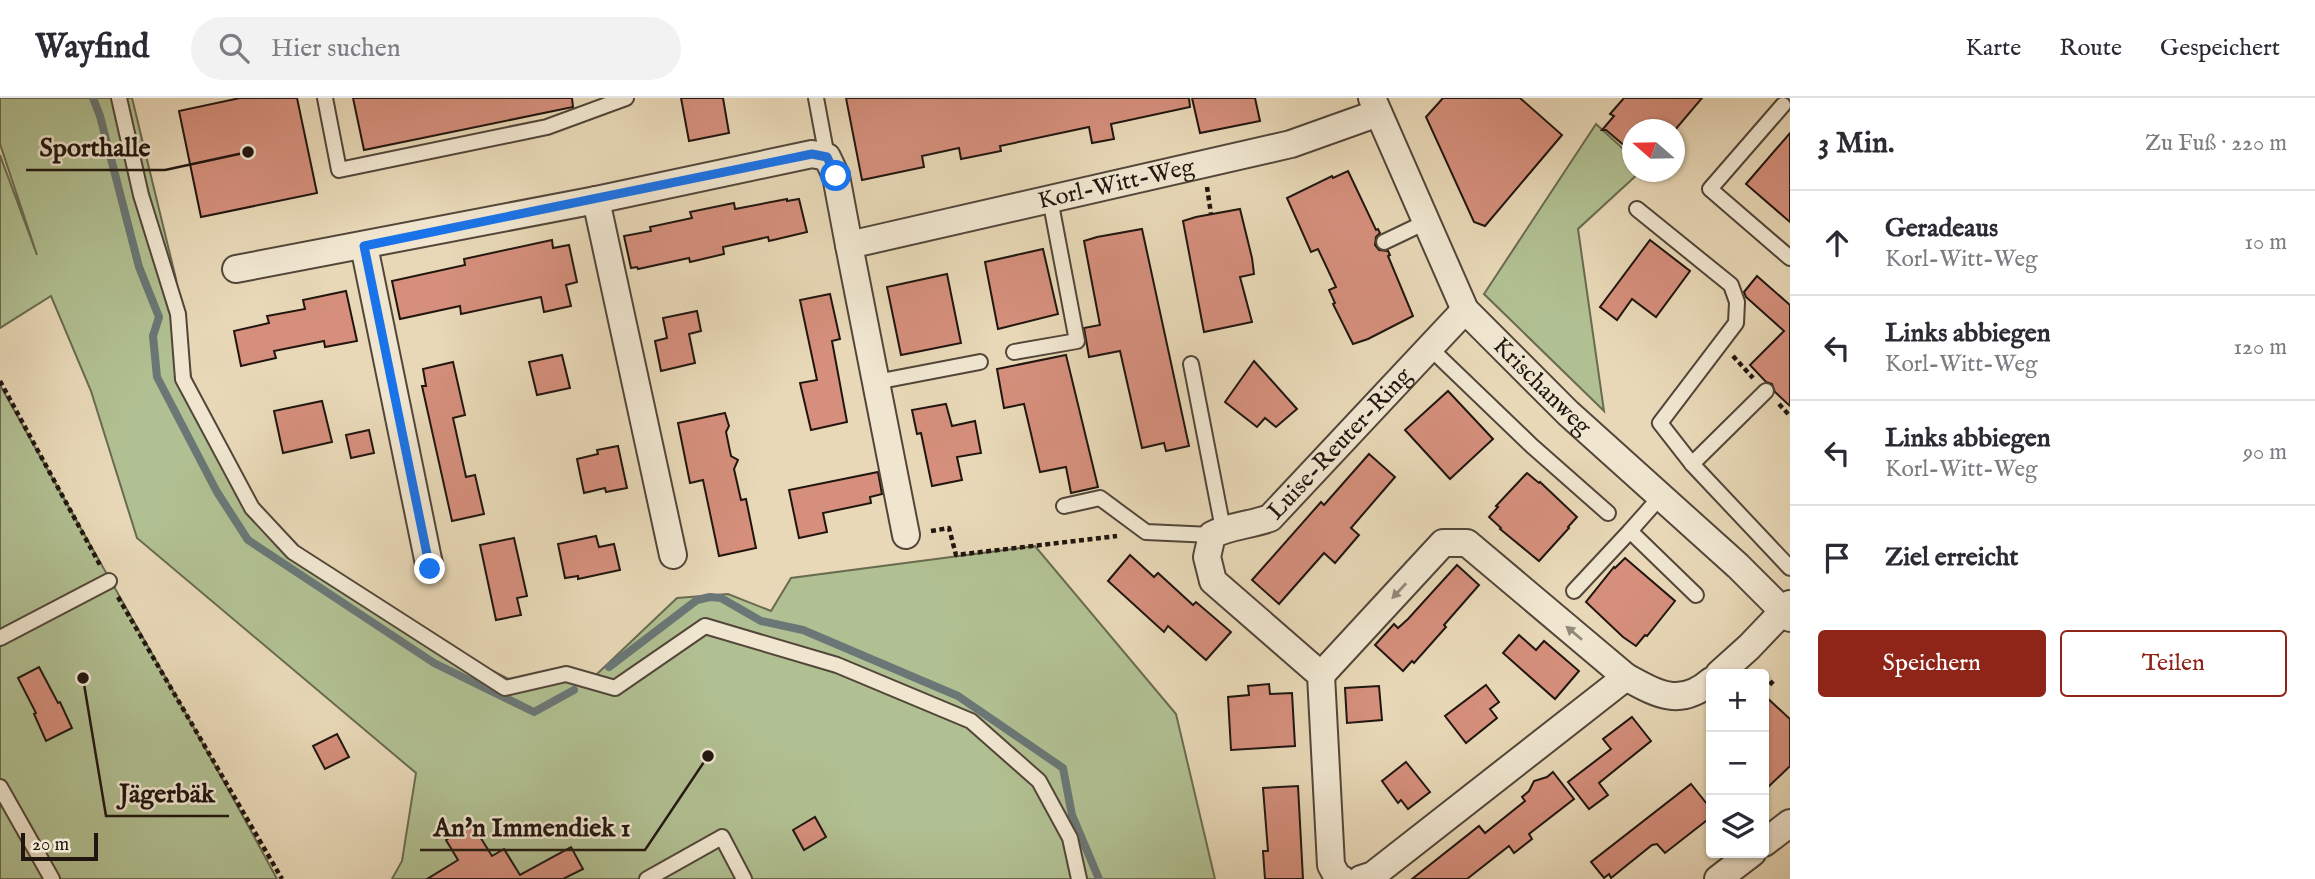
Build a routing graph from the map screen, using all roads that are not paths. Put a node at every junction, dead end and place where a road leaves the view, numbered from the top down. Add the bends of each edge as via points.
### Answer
1 (119, 98) edge
2 (325, 98) edge
3 (626, 98) edge
4 (816, 98) edge
5 (1783, 105) dead end
6 (1375, 106) edge
7 (827, 157) junction
8 (596, 200) junction
9 (1050, 200) junction
10 (1637, 209) dead end
11 (1426, 222) junction
12 (1384, 242) dead end
13 (849, 245) junction
14 (364, 246) junction
15 (1790, 258) edge
16 (236, 269) dead end
17 (1465, 310) junction
18 (1430, 348) junction
19 (1014, 352) dead end
20 (980, 362) dead end
21 (1191, 364) dead end
22 (876, 382) junction
23 (1766, 391) dead end
24 (1692, 464) junction
25 (1661, 496) junction
26 (1065, 506) dead end
27 (1608, 513) dead end
28 (1630, 531) junction
29 (1217, 532) junction
30 (906, 535) road end
31 (673, 555) dead end
32 (1790, 568) edge
33 (430, 569) dead end
34 (109, 581) road end
35 (1574, 591) dead end
36 (1696, 595) dead end
37 (1788, 611) edge
38 (0, 638) edge
39 (1724, 669) edge
40 (1321, 675) junction
41 (1626, 677) junction
42 (1706, 685) edge
43 (0, 787) edge
44 (1790, 823) edge
45 (1769, 839) edge
46 (1745, 858) edge
47 (51, 879) edge
48 (647, 879) edge
49 (744, 879) edge
50 (1079, 879) edge
51 (1342, 879) edge
52 (1361, 879) edge
53 (1717, 879) edge

1 - 50 lane via 141,195 178,314 183,379 252,508 293,552 505,688 566,674 615,688 705,626 849,670 971,721 1039,781 1070,838
2 - 3 lane via 339,170 547,127
4 - 7 lane
5 - 15 lane via 1710,189
6 - 9 street, Korl-Witt-Weg via 1291,144
6 - 11 street, Krischanweg
7 - 8 street via 812,154
7 - 13 street via 836,176
8 - 14 street
8 - 31 street
9 - 13 street, Korl-Witt-Weg
9 - 19 lane via 1077,341
10 - 24 lane via 1731,285 1737,302 1736,323 1660,423
11 - 12 lane
11 - 17 street, Krischanweg
13 - 22 street
14 - 16 street
14 - 33 street
17 - 18 street, Luise-Reuter-Ring
17 - 25 street, Krischanweg via 1568,413
18 - 27 lane
18 - 29 street, Luise-Reuter-Ring via 1270,518
20 - 22 lane
21 - 29 lane
22 - 30 street
23 - 24 lane
24 - 32 lane
25 - 28 lane
25 - 37 street, Krischanweg
26 - 29 lane via 1100,498 1146,532
28 - 35 lane
28 - 36 lane
29 - 40 street via 1207,556 1213,581
34 - 38 lane
37 - 39 street
41 -> 40 street via 1467,543 1443,543
40 - 51 street via 1331,865
41 - 42 street via 1659,695 1682,696
41 - 52 street via 1373,875
43 - 47 lane
44 - 45 street
46 - 53 street
48 - 49 lane via 722,837

